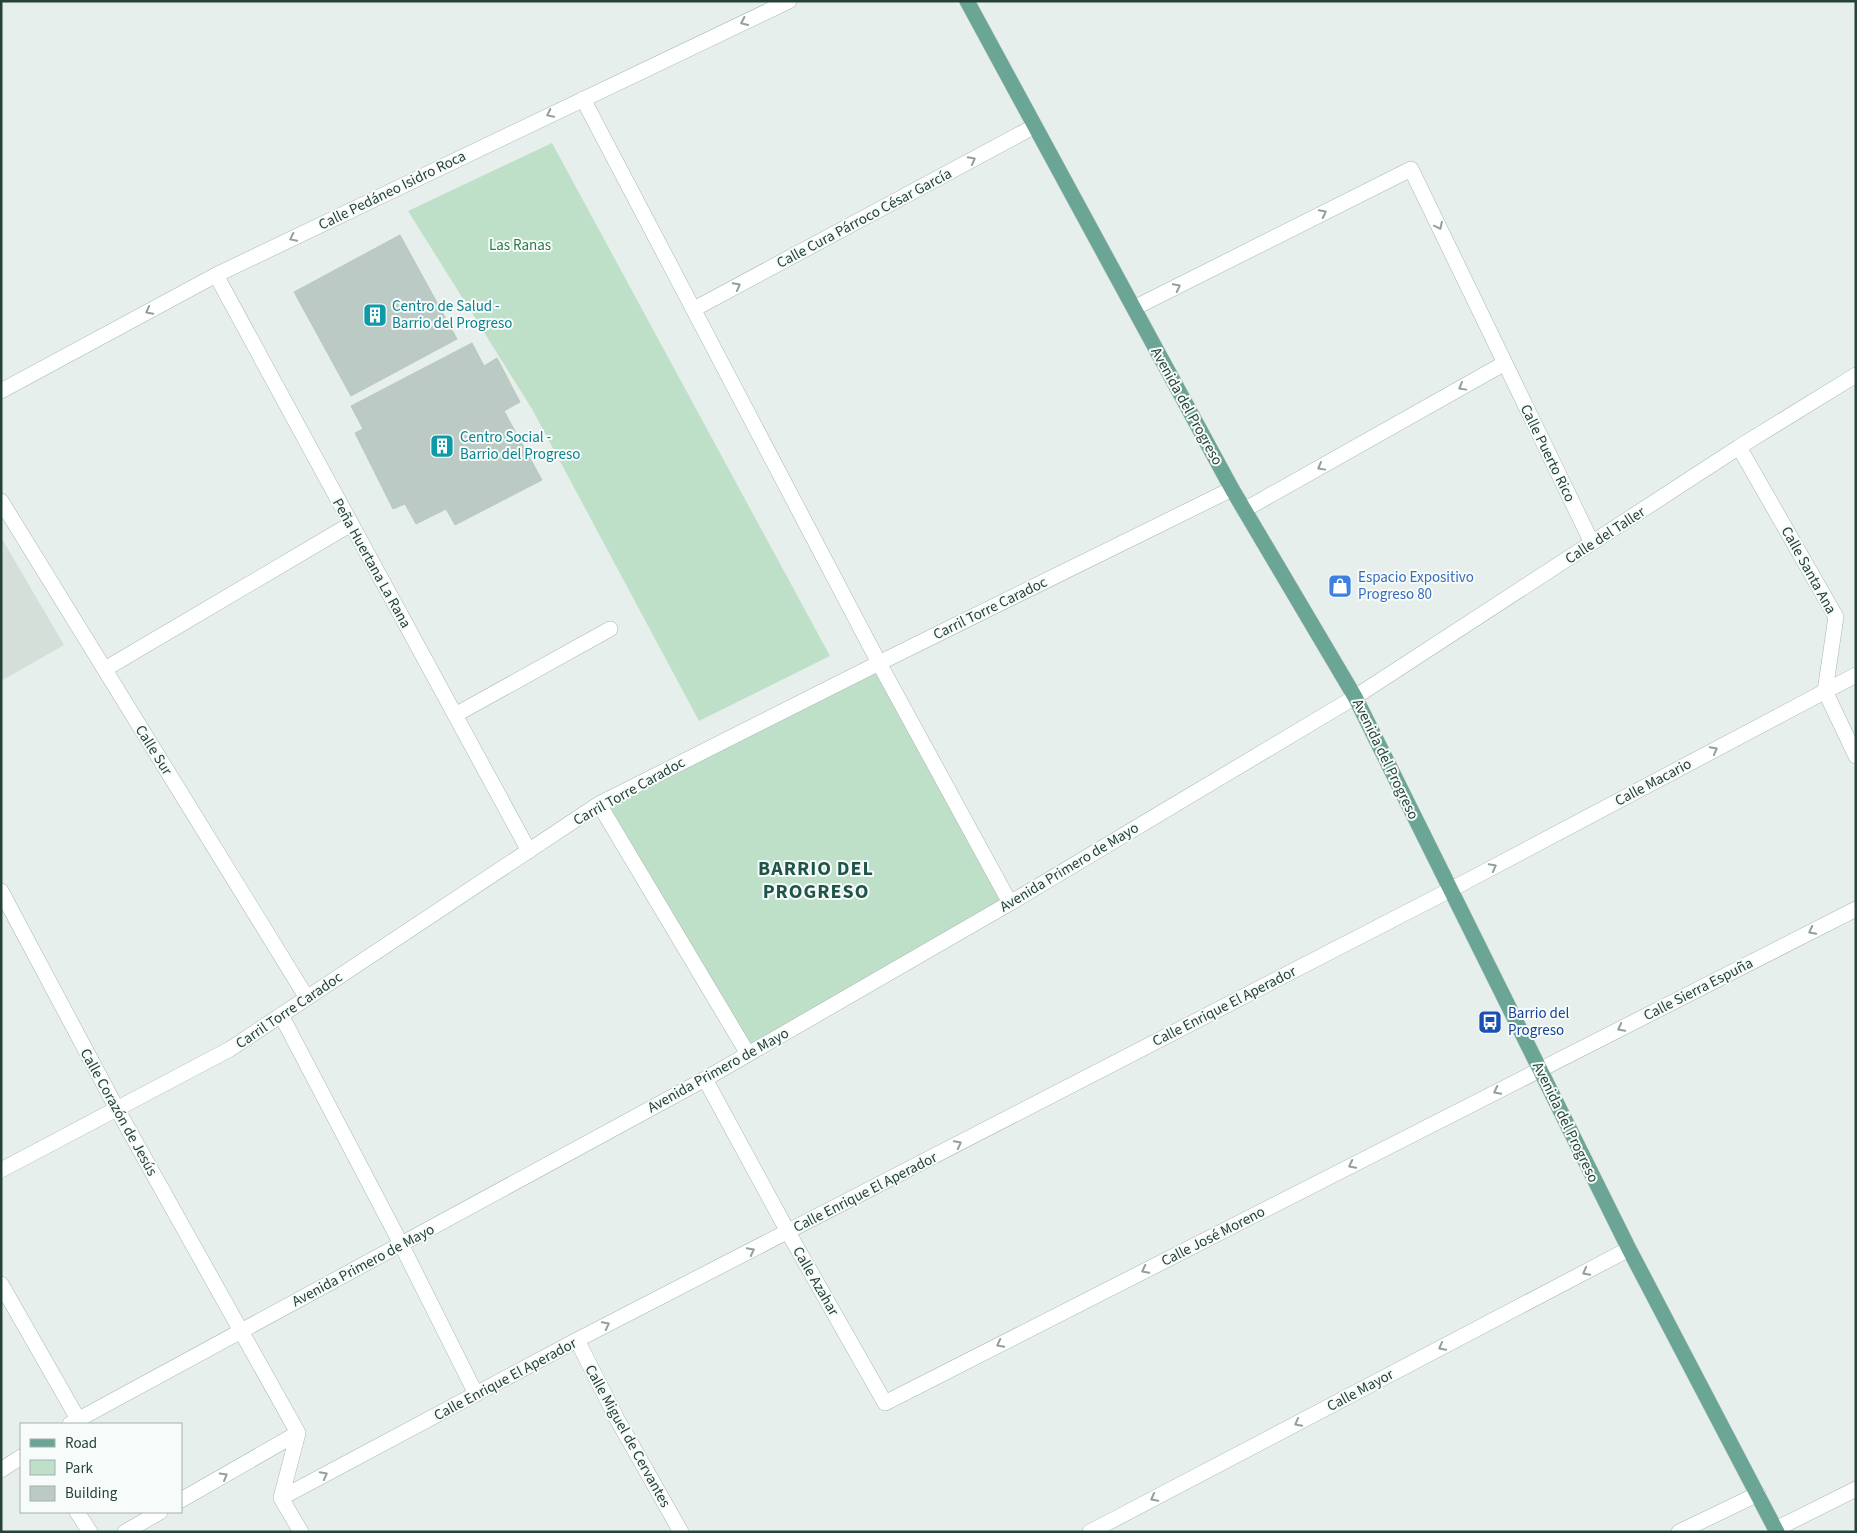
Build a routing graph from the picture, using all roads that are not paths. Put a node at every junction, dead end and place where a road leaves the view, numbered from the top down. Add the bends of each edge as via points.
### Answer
1 (788, 1) edge
2 (967, 1) edge
3 (583, 98) junction
4 (1035, 126) junction
5 (216, 275) junction
6 (1134, 308) junction
7 (694, 310) junction
8 (1505, 363) junction
9 (1856, 375) edge
10 (1, 391) edge
11 (1739, 447) junction
12 (1232, 489) junction
13 (1, 501) edge
14 (1244, 510) junction
15 (351, 524) junction
16 (1592, 543) junction
17 (610, 628) dead end
18 (879, 663) junction
19 (105, 669) junction
20 (1856, 675) edge
21 (1825, 691) junction
22 (1355, 697) junction
23 (455, 715) junction
24 (1856, 756) edge
25 (599, 804) junction
26 (529, 851) junction
27 (1450, 890) junction
28 (1, 891) edge
29 (1010, 903) junction
30 (1856, 909) edge
31 (307, 998) junction
32 (281, 1015) junction
33 (748, 1054) junction
34 (1540, 1069) junction
35 (705, 1079) junction
36 (117, 1109) junction
37 (1, 1170) edge
38 (788, 1232) junction
39 (401, 1244) junction
40 (1629, 1249) junction
41 (1, 1284) edge
42 (241, 1330) junction
43 (577, 1340) junction
44 (476, 1394) junction
45 (885, 1403) joint
46 (74, 1422) edge
47 (298, 1433) junction
48 (20, 1458) edge
49 (1, 1470) edge
50 (1856, 1489) edge
51 (1758, 1494) junction
52 (281, 1498) junction
53 (182, 1499) edge
54 (78, 1513) edge
55 (158, 1513) edge
56 (1776, 1530) edge
57 (90, 1532) edge
58 (125, 1532) edge
59 (300, 1532) edge
60 (681, 1532) edge
61 (1090, 1532) edge
62 (1679, 1532) edge

1 -> 3 street, Calle Pedáneo Isidro Roca
2 - 4 main road, Avenida del Progreso
3 -> 5 street, Calle Pedáneo Isidro Roca
3 - 7 street
4 - 6 main road, Avenida del Progreso
7 -> 4 street, Calle Cura Párroco César García
5 -> 10 street, Calle Pedáneo Isidro Roca
5 - 15 street, Peña Huertana La Rana
6 -> 8 street, Calle Puerto Rico via 1411,169
6 - 12 main road, Avenida del Progreso
7 - 18 street
8 -> 14 street
8 - 16 street, Calle Puerto Rico
9 - 11 street, Calle del Taller
11 - 16 street, Calle del Taller
11 - 21 street, Calle Santa Ana via 1836,618
12 - 14 main road, Avenida del Progreso
12 - 18 street, Carril Torre Caradoc
13 - 19 street, Calle Sur
14 - 22 main road, Avenida del Progreso
15 - 19 street
15 - 23 street, Peña Huertana La Rana
16 - 22 street, Calle del Taller
17 - 23 street
18 - 25 street, Carril Torre Caradoc
18 - 29 street
19 - 31 street, Calle Sur
20 - 21 street, Calle Macario
21 - 24 street
27 -> 21 street, Calle Macario
22 - 27 main road, Avenida del Progreso
22 - 29 street, Avenida Primero de Mayo
23 - 26 street, Peña Huertana La Rana
25 - 26 street, Carril Torre Caradoc
25 - 33 street
26 - 31 street, Carril Torre Caradoc
27 - 34 main road, Avenida del Progreso
38 -> 27 street, Calle Enrique El Aperador
28 - 36 street, Calle Corazón de Jesús
29 - 33 street, Avenida Primero de Mayo
30 -> 34 street, Calle Sierra Espuña
31 - 32 street, Carril Torre Caradoc
32 - 36 street, Carril Torre Caradoc via 230,1049
32 - 39 street
33 - 35 street, Avenida Primero de Mayo
34 - 40 main road, Avenida del Progreso
34 -> 45 street, Calle José Moreno
35 - 38 street, Calle Azahar
35 - 39 street, Avenida Primero de Mayo
36 - 37 street, Carril Torre Caradoc
36 - 42 street, Calle Corazón de Jesús
43 -> 38 street, Calle Enrique El Aperador
38 - 45 street, Calle Azahar
39 - 42 street, Avenida Primero de Mayo
39 - 44 street
40 - 51 main road, Avenida del Progreso
40 -> 61 street, Calle Mayor
41 - 46 street
42 - 46 street, Avenida Primero de Mayo
42 - 47 street, Calle Corazón de Jesús
43 - 44 street, Calle Enrique El Aperador
43 - 60 street, Calle Miguel de Cervantes
52 -> 44 street, Calle Enrique El Aperador
47 - 52 street
53 -> 47 street
48 - 49 street
50 - 56 street
51 - 56 main road, Avenida del Progreso
51 - 62 street
52 - 59 street
54 - 57 street
55 - 58 street

